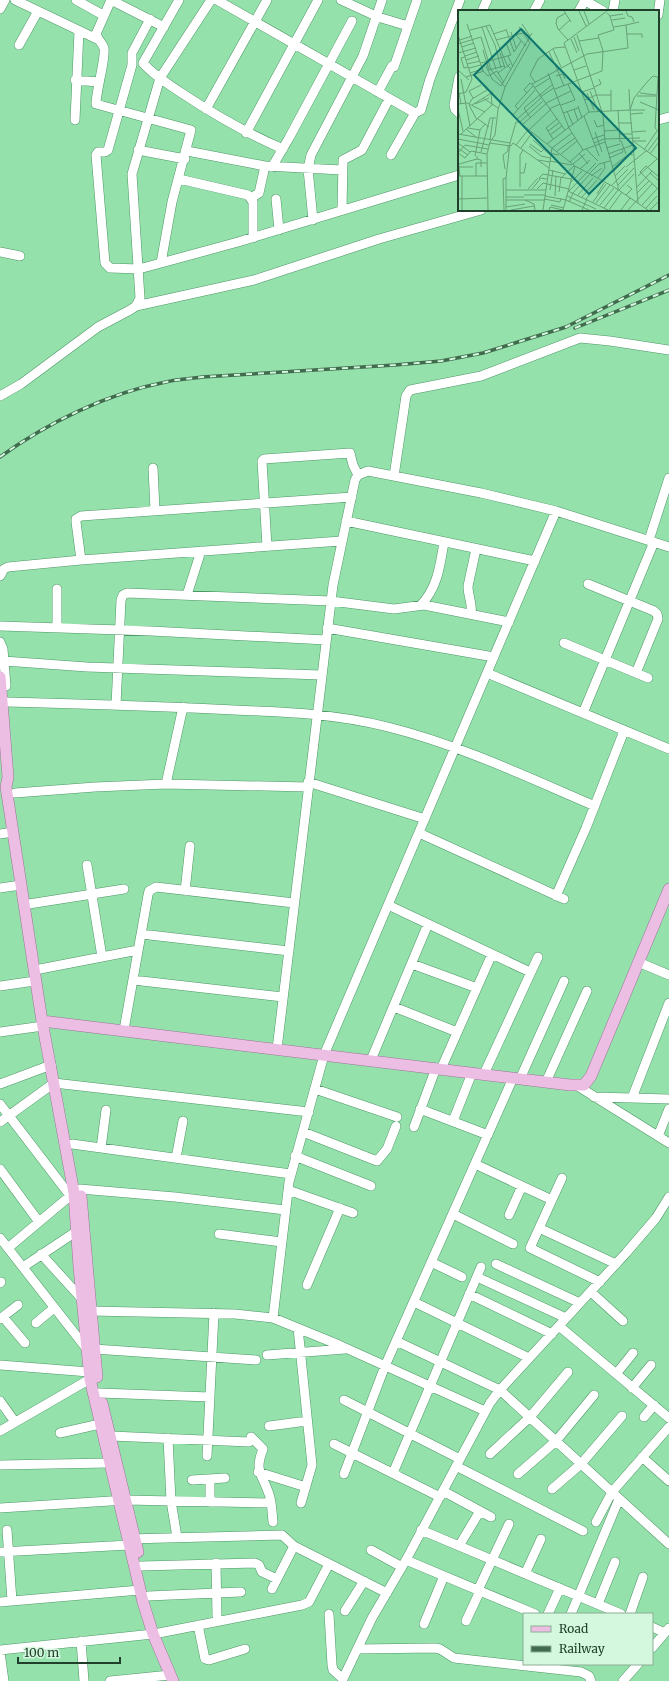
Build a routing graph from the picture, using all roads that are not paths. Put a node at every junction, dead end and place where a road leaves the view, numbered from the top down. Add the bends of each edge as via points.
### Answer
1 (5, 0) edge
2 (15, 0) edge
3 (76, 0) edge
4 (179, 0) edge
5 (211, 0) edge
6 (217, 0) edge
7 (268, 0) edge
8 (318, 0) edge
9 (341, 0) edge
10 (382, 0) edge
11 (418, 0) edge
12 (460, 0) edge
13 (487, 0) edge
14 (540, 0) edge
15 (584, 0) edge
16 (615, 0) edge
17 (660, 0) edge
18 (0, 8) edge
19 (482, 10) edge
20 (535, 10) edge
21 (579, 10) edge
22 (601, 10) edge
23 (613, 10) edge
24 (659, 10) edge
25 (38, 11) junction
26 (103, 14) junction
27 (378, 17) junction
28 (150, 19) junction
29 (352, 21) dead end
30 (256, 22) junction
31 (408, 26) junction
32 (164, 27) junction
33 (79, 31) junction
34 (99, 40) junction
35 (294, 43) junction
36 (19, 45) dead end
37 (328, 63) junction
38 (352, 76) junction
39 (160, 78) junction
40 (75, 80) junction
41 (98, 82) junction
42 (458, 83) edge
43 (378, 92) junction
44 (389, 99) junction
45 (206, 110) junction
46 (120, 111) junction
47 (458, 112) edge
48 (415, 113) junction
49 (669, 116) edge
50 (147, 118) junction
51 (74, 120) dead end
52 (659, 120) edge
53 (246, 133) junction
54 (283, 148) junction
55 (138, 150) junction
56 (186, 155) junction
57 (391, 155) dead end
58 (268, 167) junction
59 (308, 169) junction
60 (342, 170) junction
61 (458, 175) edge
62 (179, 179) junction
63 (251, 198) junction
64 (276, 200) dead end
65 (342, 210) junction
66 (477, 211) edge
67 (312, 220) junction
68 (279, 230) junction
69 (253, 238) junction
70 (0, 252) edge
71 (20, 256) dead end
72 (161, 263) junction
73 (139, 269) junction
74 (136, 306) junction
75 (669, 350) edge
76 (0, 396) edge
77 (153, 468) dead end
78 (358, 475) junction
79 (394, 476) junction
80 (669, 478) edge
81 (352, 497) junction
82 (263, 502) junction
83 (155, 510) junction
84 (556, 511) junction
85 (346, 521) junction
86 (652, 541) junction
87 (341, 542) junction
88 (444, 542) junction
89 (669, 546) edge
90 (267, 548) junction
91 (476, 549) junction
92 (201, 551) junction
93 (81, 560) junction
94 (535, 561) junction
95 (0, 576) edge
96 (588, 584) dead end
97 (58, 589) dead end
98 (187, 595) junction
99 (331, 601) junction
100 (630, 601) junction
101 (421, 605) junction
102 (471, 614) junction
103 (509, 622) junction
104 (0, 626) edge
105 (57, 628) junction
106 (327, 628) junction
107 (121, 630) junction
108 (326, 640) junction
109 (0, 642) edge
110 (564, 643) dead end
111 (494, 656) junction
112 (606, 660) junction
113 (4, 661) junction
114 (119, 668) junction
115 (487, 673) junction
116 (636, 673) junction
117 (321, 675) junction
118 (0, 677) edge
119 (648, 678) dead end
120 (7, 702) junction
121 (116, 705) junction
122 (183, 707) junction
123 (584, 713) junction
124 (316, 714) junction
125 (624, 730) junction
126 (456, 747) junction
127 (669, 749) edge
128 (7, 781) edge
129 (166, 784) junction
130 (308, 785) junction
131 (14, 793) junction
132 (595, 806) junction
133 (425, 819) junction
134 (13, 832) junction
135 (419, 833) junction
136 (0, 834) edge
137 (190, 846) dead end
138 (87, 865) dead end
139 (21, 885) junction
140 (0, 888) edge
141 (124, 889) dead end
142 (669, 890) edge
143 (186, 891) junction
144 (92, 894) junction
145 (294, 903) junction
146 (29, 904) junction
147 (388, 905) junction
148 (428, 924) junction
149 (141, 934) junction
150 (138, 950) junction
151 (289, 950) junction
152 (492, 954) junction
153 (102, 957) junction
154 (538, 957) dead end
155 (638, 962) junction
156 (412, 964) junction
157 (40, 969) junction
158 (530, 972) junction
159 (669, 976) edge
160 (133, 980) junction
161 (564, 981) dead end
162 (35, 982) junction
163 (0, 986) edge
164 (476, 988) junction
165 (587, 991) dead end
166 (283, 997) junction
167 (669, 1003) edge
168 (394, 1007) junction
169 (44, 1022) junction
170 (124, 1030) junction
171 (0, 1032) edge
172 (458, 1032) junction
173 (277, 1049) junction
174 (324, 1055) junction
175 (371, 1060) junction
176 (51, 1065) junction
177 (438, 1069) junction
178 (472, 1073) junction
179 (484, 1074) junction
180 (516, 1078) junction
181 (546, 1082) junction
182 (0, 1084) edge
183 (58, 1084) junction
184 (576, 1085) junction
185 (315, 1089) junction
186 (594, 1097) junction
187 (632, 1098) junction
188 (669, 1099) edge
189 (0, 1104) edge
190 (420, 1109) junction
191 (669, 1109) edge
192 (106, 1110) dead end
193 (309, 1112) junction
194 (9, 1115) junction
195 (183, 1121) dead end
196 (453, 1121) junction
197 (0, 1122) edge
198 (414, 1127) dead end
199 (302, 1132) junction
200 (488, 1134) junction
201 (658, 1136) junction
202 (669, 1143) edge
203 (72, 1144) junction
204 (101, 1148) junction
205 (295, 1156) junction
206 (176, 1158) junction
207 (475, 1164) junction
208 (0, 1169) edge
209 (291, 1174) junction
210 (562, 1178) dead end
211 (371, 1186) dead end
212 (522, 1186) junction
213 (80, 1189) junction
214 (288, 1190) junction
215 (669, 1197) edge
216 (73, 1199) junction
217 (552, 1200) junction
218 (340, 1208) junction
219 (285, 1210) junction
220 (353, 1213) dead end
221 (453, 1214) junction
222 (509, 1215) dead end
223 (39, 1222) junction
224 (539, 1228) junction
225 (77, 1231) junction
226 (219, 1234) dead end
227 (0, 1238) edge
228 (282, 1242) junction
229 (513, 1244) dead end
230 (8, 1248) junction
231 (41, 1254) junction
232 (431, 1262) junction
233 (496, 1264) dead end
234 (616, 1264) junction
235 (23, 1267) junction
236 (481, 1267) dead end
237 (462, 1277) dead end
238 (477, 1277) junction
239 (600, 1282) junction
240 (307, 1285) dead end
241 (591, 1292) junction
242 (470, 1294) junction
243 (82, 1300) junction
244 (414, 1302) junction
245 (580, 1303) junction
246 (18, 1305) dead end
247 (54, 1308) junction
248 (90, 1311) junction
249 (214, 1313) junction
250 (1, 1318) edge
251 (273, 1318) junction
252 (566, 1318) junction
253 (623, 1321) dead end
254 (36, 1323) dead end
255 (457, 1323) junction
256 (559, 1326) junction
257 (298, 1328) junction
258 (552, 1334) junction
259 (396, 1342) junction
260 (25, 1343) dead end
261 (90, 1349) junction
262 (347, 1349) junction
263 (301, 1352) junction
264 (633, 1353) dead end
265 (266, 1355) dead end
266 (212, 1358) junction
267 (529, 1358) junction
268 (256, 1360) dead end
269 (441, 1362) junction
270 (651, 1365) dead end
271 (385, 1366) junction
272 (0, 1367) edge
273 (568, 1372) dead end
274 (616, 1374) junction
275 (92, 1377) junction
276 (431, 1387) junction
277 (632, 1388) junction
278 (500, 1390) junction
279 (99, 1393) junction
280 (594, 1395) dead end
281 (210, 1397) junction
282 (344, 1400) dead end
283 (0, 1401) edge
284 (654, 1405) junction
285 (485, 1411) junction
286 (368, 1412) junction
287 (622, 1416) dead end
288 (530, 1417) junction
289 (644, 1417) dead end
290 (669, 1418) edge
291 (307, 1421) junction
292 (15, 1422) junction
293 (100, 1424) junction
294 (269, 1426) dead end
295 (669, 1427) edge
296 (0, 1431) edge
297 (60, 1433) dead end
298 (410, 1433) junction
299 (111, 1436) junction
300 (168, 1438) junction
301 (208, 1439) junction
302 (556, 1441) junction
303 (334, 1444) dead end
304 (352, 1453) junction
305 (490, 1454) dead end
306 (207, 1456) dead end
307 (642, 1457) junction
308 (458, 1462) junction
309 (109, 1463) junction
310 (581, 1464) junction
311 (0, 1466) edge
312 (258, 1472) junction
313 (393, 1473) junction
314 (344, 1474) dead end
315 (518, 1474) dead end
316 (225, 1478) dead end
317 (210, 1479) junction
318 (192, 1480) dead end
319 (669, 1481) edge
320 (306, 1487) junction
321 (552, 1489) dead end
322 (612, 1492) junction
323 (442, 1494) junction
324 (619, 1499) junction
325 (122, 1501) junction
326 (171, 1501) junction
327 (210, 1502) junction
328 (302, 1502) dead end
329 (271, 1503) junction
330 (0, 1508) edge
331 (480, 1511) junction
332 (492, 1517) dead end
333 (273, 1522) dead end
334 (596, 1522) dead end
335 (509, 1524) dead end
336 (8, 1530) dead end
337 (421, 1530) junction
338 (583, 1531) dead end
339 (178, 1537) junction
340 (541, 1539) dead end
341 (131, 1541) junction
342 (669, 1544) edge
343 (294, 1546) junction
344 (459, 1546) junction
345 (371, 1550) dead end
346 (10, 1551) junction
347 (0, 1552) edge
348 (492, 1559) junction
349 (615, 1562) dead end
350 (216, 1563) junction
351 (404, 1563) junction
352 (329, 1564) junction
353 (141, 1566) junction
354 (525, 1574) junction
355 (444, 1576) junction
356 (643, 1577) dead end
357 (277, 1579) junction
358 (364, 1581) junction
359 (272, 1588) dead end
360 (560, 1588) junction
361 (479, 1590) junction
362 (241, 1592) dead end
363 (144, 1593) junction
364 (217, 1593) junction
365 (387, 1593) junction
366 (578, 1596) junction
367 (12, 1601) junction
368 (0, 1602) edge
369 (598, 1604) junction
370 (345, 1611) dead end
371 (533, 1613) edge
372 (548, 1613) edge
373 (571, 1613) edge
374 (619, 1613) edge
375 (630, 1613) edge
376 (329, 1614) dead end
377 (217, 1616) dead end
378 (466, 1621) dead end
379 (424, 1624) dead end
380 (198, 1625) junction
381 (653, 1627) edge
382 (667, 1630) edge
383 (156, 1634) junction
384 (81, 1641) junction
385 (653, 1647) edge
386 (245, 1649) dead end
387 (358, 1649) junction
388 (0, 1651) edge
389 (637, 1665) edge
390 (172, 1678) edge
391 (343, 1680) edge
392 (4, 1681) edge
393 (84, 1681) edge
394 (110, 1681) edge
395 (180, 1681) edge
396 (591, 1681) edge
397 (623, 1681) edge

1 - 18 street
2 - 25 street
3 - 26 street
4 - 32 street
5 - 39 street
6 - 30 street
7 - 30 street
8 - 35 street
9 - 27 street
10 - 27 street
11 - 31 street
12 - 48 street via 421,110
13 - 19 street
14 - 20 street
15 - 21 street
15 - 22 street
16 - 23 street
17 - 24 street
25 - 33 street
25 - 36 street
26 - 28 street via 111,0
26 - 34 street via 97,31
27 - 31 street
27 - 38 street via 363,56
28 - 32 street
28 - 46 street via 132,53 132,65
29 - 37 street
30 - 35 street
30 - 45 street
31 - 43 street via 393,66
32 - 39 street via 143,63
33 - 34 street
33 - 40 street
34 - 41 street via 104,53
35 - 37 street
35 - 53 street
37 - 38 street
37 - 54 street
38 - 43 street
38 - 59 street via 311,155
39 - 45 street
39 - 50 street
40 - 41 street
40 - 51 street
41 - 46 street via 96,104
42 - 47 street via 454,105
43 - 44 street
44 - 48 street
44 - 60 street via 362,150 345,158
45 - 53 street
46 - 50 street
46 - 73 street via 108,150 96,155 106,263 113,269
48 - 57 street
49 - 52 street
50 - 55 street
50 - 56 street via 191,130
53 - 54 street
54 - 58 street
55 - 56 street
55 - 73 street via 132,174
56 - 58 street
56 - 62 street
58 - 59 street
58 - 63 street via 259,193
59 - 60 street
59 - 67 street
60 - 65 street
61 - 65 street
62 - 63 street via 246,194
62 - 72 street via 172,202
63 - 69 street
64 - 68 street
65 - 67 street
66 - 74 street via 379,239 254,280
67 - 68 street
68 - 69 street
69 - 72 street
70 - 71 street
72 - 73 street
73 - 74 street via 140,298
74 - 76 street via 98,327
75 - 79 street via 580,338 481,376 410,390 406,396
77 - 83 street
78 - 79 street via 368,471
78 - 81 street
78 - 82 street via 350,453 264,459 261,464
79 - 84 street
80 - 86 street
81 - 82 street
81 - 85 street
82 - 83 street
82 - 90 street
83 - 93 street via 78,517 76,522
84 - 86 street
84 - 94 street
85 - 87 street
85 - 88 street
86 - 89 street
86 - 100 street
87 - 90 street
87 - 99 street
88 - 91 street
88 - 101 street via 436,583
90 - 92 street
91 - 94 street
91 - 102 street via 468,586 472,603
92 - 93 street
92 - 98 street
93 - 95 street via 8,567
94 - 103 street
96 - 100 street
97 - 105 street
98 - 99 street
98 - 107 street via 123,595
99 - 101 street via 394,609
99 - 106 street
100 - 112 street
100 - 116 street via 658,614
101 - 102 street
102 - 103 street
103 - 111 street
104 - 105 street
105 - 107 street
106 - 108 street
106 - 111 street
107 - 108 street
107 - 114 street
108 - 117 street
109 - 113 street
110 - 112 street
111 - 115 street
112 - 116 street
112 - 123 street
113 - 114 street
113 - 120 street
114 - 117 street
114 - 121 street
115 - 123 street
115 - 126 street
116 - 119 street
117 - 124 street
118 - 128 main road
120 - 121 street
120 - 128 street
121 - 122 street
122 - 124 street
122 - 129 street
123 - 125 street
124 - 126 street via 387,726
124 - 130 street
125 - 127 street
125 - 132 street
126 - 132 street
126 - 133 street
128 - 131 main road
128 - 134 main road
129 - 130 street
129 - 131 street
130 - 133 street
130 - 145 street
131 - 146 main road
132 - 135 street via 560,898
133 - 135 street
134 - 136 street
134 - 139 main road
135 - 147 street
137 - 143 street
138 - 144 street
139 - 140 street
139 - 162 main road
141 - 144 street
142 - 155 main road
143 - 145 street
143 - 149 street via 156,887 149,891
144 - 146 street
144 - 153 street
145 - 151 street
146 - 157 main road
147 - 148 street
147 - 174 street
148 - 152 street
148 - 156 street
149 - 150 street
149 - 151 street
150 - 153 street
150 - 160 street
151 - 166 street
152 - 158 street
152 - 164 street
153 - 157 street
154 - 158 street
155 - 159 street
155 - 184 main road via 591,1076 584,1085
156 - 164 street
156 - 168 street
157 - 169 main road
158 - 179 street
160 - 166 street
160 - 170 street
161 - 180 street
162 - 163 street
162 - 169 main road
164 - 172 street
165 - 181 street
166 - 173 street
167 - 187 street
168 - 172 street
168 - 175 street
169 - 170 main road
169 - 171 street
169 - 176 main road
169 - 183 main road
170 - 173 main road
172 - 177 street
173 - 174 main road
174 - 175 main road
174 - 185 street
175 - 177 main road
176 - 182 street
176 - 183 main road
177 - 178 main road
177 - 190 street
178 - 179 main road
178 - 196 street
179 - 180 main road
180 - 181 main road
180 - 200 street
181 - 184 main road
183 - 193 street
183 - 194 street
183 - 203 main road
183 - 216 main road
184 - 186 street
185 - 193 street
185 - 199 street via 396,1121 386,1149 377,1161
186 - 187 street
186 - 201 street
187 - 188 street
189 - 194 street
190 - 196 street
190 - 198 street
191 - 201 street
192 - 204 street
193 - 199 street
194 - 197 street
194 - 216 street
195 - 206 street
196 - 200 street
199 - 205 street
200 - 207 street
201 - 202 street
203 - 204 street
203 - 213 main road
204 - 206 street
205 - 209 street
205 - 211 street
206 - 209 street
207 - 212 street
207 - 221 street
208 - 223 street
209 - 214 street
210 - 217 street
212 - 217 street
212 - 222 street
213 - 219 street
213 - 248 main road
214 - 218 street
214 - 219 street
215 - 234 street via 656,1218
216 - 223 street
216 - 225 main road
217 - 224 street
218 - 220 street
218 - 240 street
219 - 228 street
221 - 229 street
221 - 232 street
223 - 230 street
224 - 234 street
224 - 239 street via 531,1249
225 - 231 street
225 - 243 main road
226 - 228 street
227 - 230 street
228 - 251 street
230 - 235 street
231 - 235 street
231 - 243 street
232 - 237 street
232 - 244 street
233 - 245 street
234 - 239 street
235 - 247 street
236 - 238 street
238 - 242 street
238 - 252 street
239 - 241 street
241 - 245 street
241 - 253 street
242 - 255 street
242 - 258 street
243 - 261 main road
244 - 255 street
244 - 259 street
245 - 252 street
246 - 250 street
247 - 254 street
247 - 261 street
248 - 249 street
248 - 261 main road
249 - 251 street
249 - 266 street
250 - 260 street
251 - 257 street
252 - 256 street
255 - 267 street
255 - 269 street
256 - 258 street
256 - 274 street
257 - 262 street
257 - 263 street
258 - 267 street
259 - 269 street
259 - 271 street
261 - 266 street
261 - 275 main road
262 - 263 street
262 - 271 street
263 - 265 street
263 - 291 street
264 - 274 street
266 - 268 street
266 - 281 street
267 - 278 street
269 - 276 street
269 - 278 street
270 - 277 street
271 - 276 street
271 - 286 street
272 - 275 street
273 - 288 street
274 - 277 street
275 - 279 main road
275 - 292 street
275 - 293 main road
276 - 285 street
276 - 298 street
277 - 284 street
278 - 285 street
278 - 288 street
279 - 281 street
279 - 299 main road
280 - 302 street
281 - 301 street
282 - 286 street
283 - 292 street
284 - 289 street
284 - 290 street
285 - 308 street
286 - 298 street
286 - 304 street
287 - 310 street
288 - 302 street
288 - 305 street
291 - 294 street
291 - 320 street via 312,1465
292 - 296 street
293 - 297 street
293 - 309 main road
295 - 307 street
298 - 308 street
298 - 313 street
299 - 300 street
299 - 325 main road
300 - 301 street
300 - 326 street
301 - 306 street
301 - 312 street via 250,1440 263,1449
302 - 310 street
302 - 315 street
303 - 304 street
304 - 313 street
304 - 314 street
307 - 319 street
307 - 322 street
308 - 323 street
308 - 338 street
309 - 311 street
309 - 325 main road
310 - 321 street
310 - 322 street
312 - 320 street
312 - 329 street
313 - 323 street
316 - 317 street
317 - 318 street
317 - 327 street
320 - 328 street
322 - 324 street
322 - 334 street
323 - 331 street
323 - 337 street
324 - 342 street
324 - 366 street
325 - 326 street
325 - 330 street
325 - 341 main road
326 - 327 street
326 - 339 street
327 - 329 street
329 - 333 street
331 - 332 street
331 - 344 street
335 - 348 street
336 - 346 street
337 - 344 street
337 - 351 street
339 - 341 street
339 - 343 street via 275,1534 286,1537
340 - 354 street
341 - 346 street
341 - 353 main road
341 - 363 main road
343 - 352 street
343 - 357 street
344 - 348 street
345 - 351 street
346 - 347 street
346 - 367 street
348 - 354 street
348 - 361 street
349 - 369 street
350 - 353 street
350 - 357 street via 255,1563 262,1572
350 - 364 street
351 - 355 street
351 - 365 street
352 - 358 street
352 - 380 street via 309,1602 302,1606
353 - 363 main road
354 - 360 street
355 - 361 street
355 - 379 street
356 - 375 street
357 - 359 street
358 - 365 street
358 - 370 street
360 - 366 street
360 - 372 street
361 - 371 street
361 - 378 street
362 - 364 street
363 - 364 street
363 - 367 street
363 - 383 main road
364 - 377 street
365 - 387 street
366 - 369 street
366 - 373 street
367 - 368 street
369 - 374 street
376 - 391 street via 333,1670
380 - 383 street
380 - 386 street via 205,1659
381 - 382 street
382 - 385 street
383 - 384 street
383 - 390 main road
383 - 395 main road
384 - 388 street
384 - 393 street
387 - 391 street
387 - 396 street via 435,1648 454,1658 581,1672 589,1676
388 - 392 street
389 - 397 street
390 - 394 street

